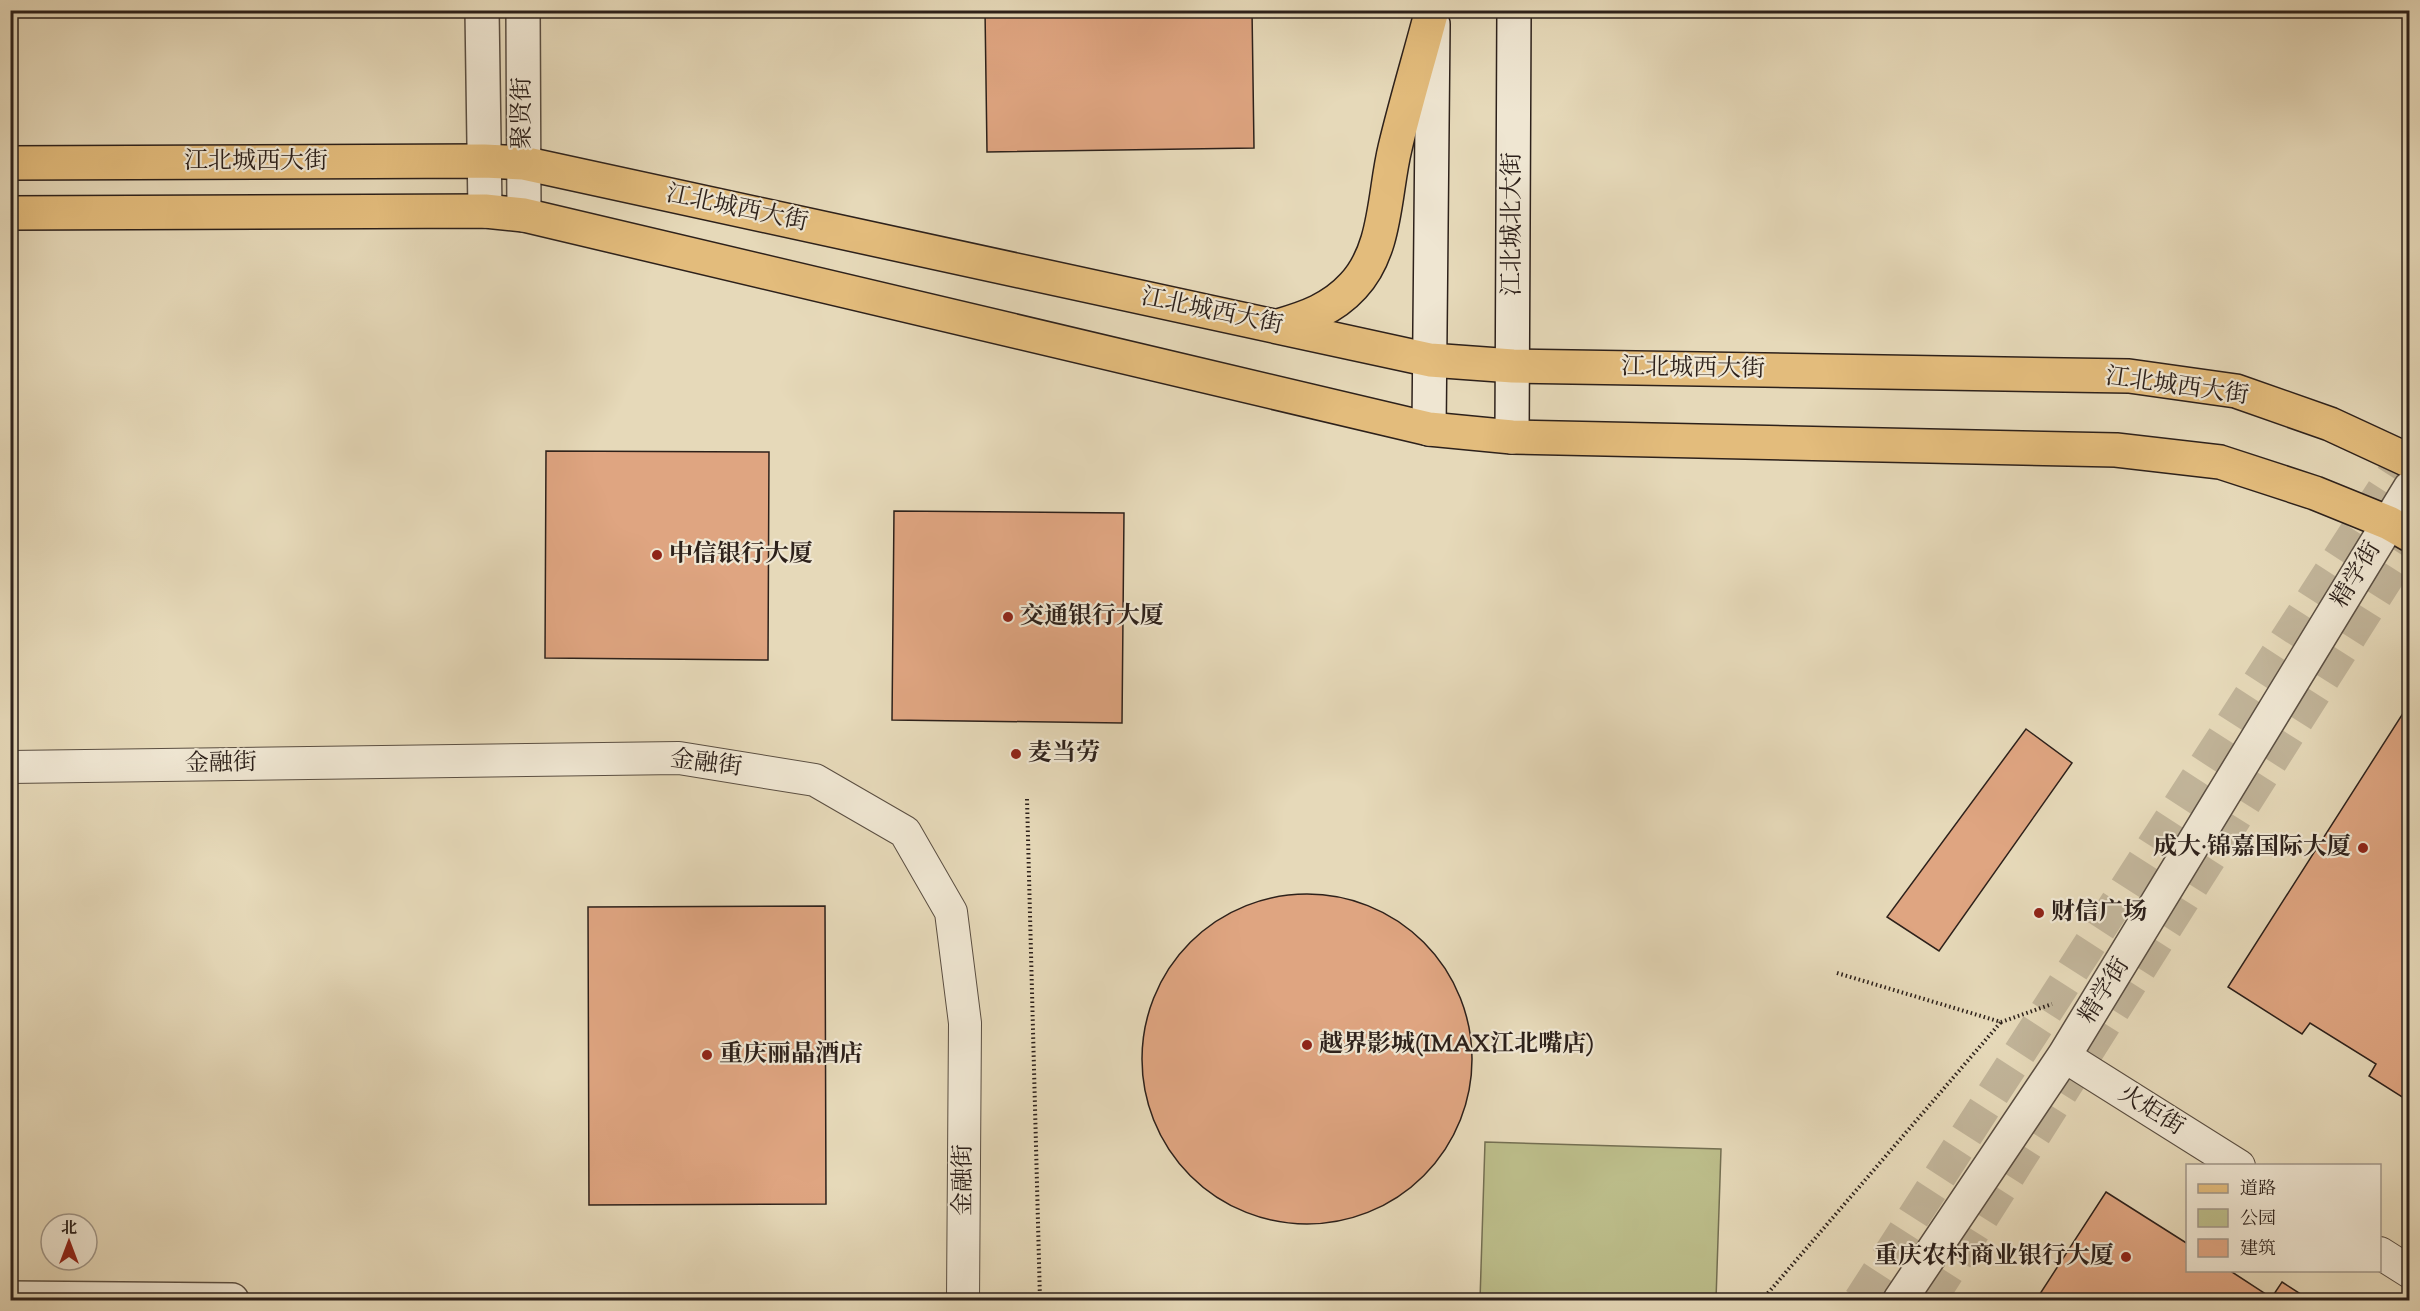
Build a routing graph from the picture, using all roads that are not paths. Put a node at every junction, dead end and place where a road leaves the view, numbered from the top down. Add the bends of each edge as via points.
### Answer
1 (482, 10) edge
2 (523, 10) edge
3 (1433, 10) edge
4 (1514, 10) edge
5 (484, 161) junction
6 (10, 163) edge
7 (523, 163) junction
8 (484, 211) junction
9 (10, 213) edge
10 (524, 215) junction
11 (1277, 327) junction
12 (1430, 360) junction
13 (1513, 366) junction
14 (1429, 429) junction
15 (1512, 437) junction
16 (2409, 460) edge
17 (2409, 488) edge
18 (2399, 529) edge
19 (10, 767) edge
20 (2064, 1056) junction
21 (2236, 1164) edge
22 (2381, 1254) edge
23 (2409, 1272) edge
24 (10, 1299) edge
25 (232, 1300) edge
26 (963, 1300) edge
27 (1900, 1300) edge

1 - 5 street, 聚贤街
2 - 7 street, 聚贤街
3 - 11 main road via 1395,149 1375,252 1354,285 1332,305 1311,317
3 - 12 street
4 - 13 street, 江北城北大街
5 - 6 main road, 江北城西大街
5 - 7 main road, 江北城西大街
5 - 8 street, 聚贤街
7 - 10 street, 聚贤街
7 - 11 main road, 江北城西大街
8 - 9 main road, 江北城西大街
8 - 10 main road, 江北城西大街
10 - 14 main road, 江北城西大街
11 - 12 main road, 江北城西大街
12 - 13 main road, 江北城西大街
12 - 14 street
13 - 15 street, 江北城北大街
13 - 16 main road, 江北城西大街 via 2129,376 2236,391 2330,424
14 - 15 main road, 江北城西大街
15 - 18 main road, 江北城西大街 via 2116,450 2220,462 2315,493
17 - 18 street, 精学街
18 - 20 street, 精学街
19 - 26 street, 金融街 via 679,758 815,780 905,832 951,912 965,1023
20 - 21 street, 火炬街
20 - 27 street, 精学街
22 - 23 street
24 - 25 street

